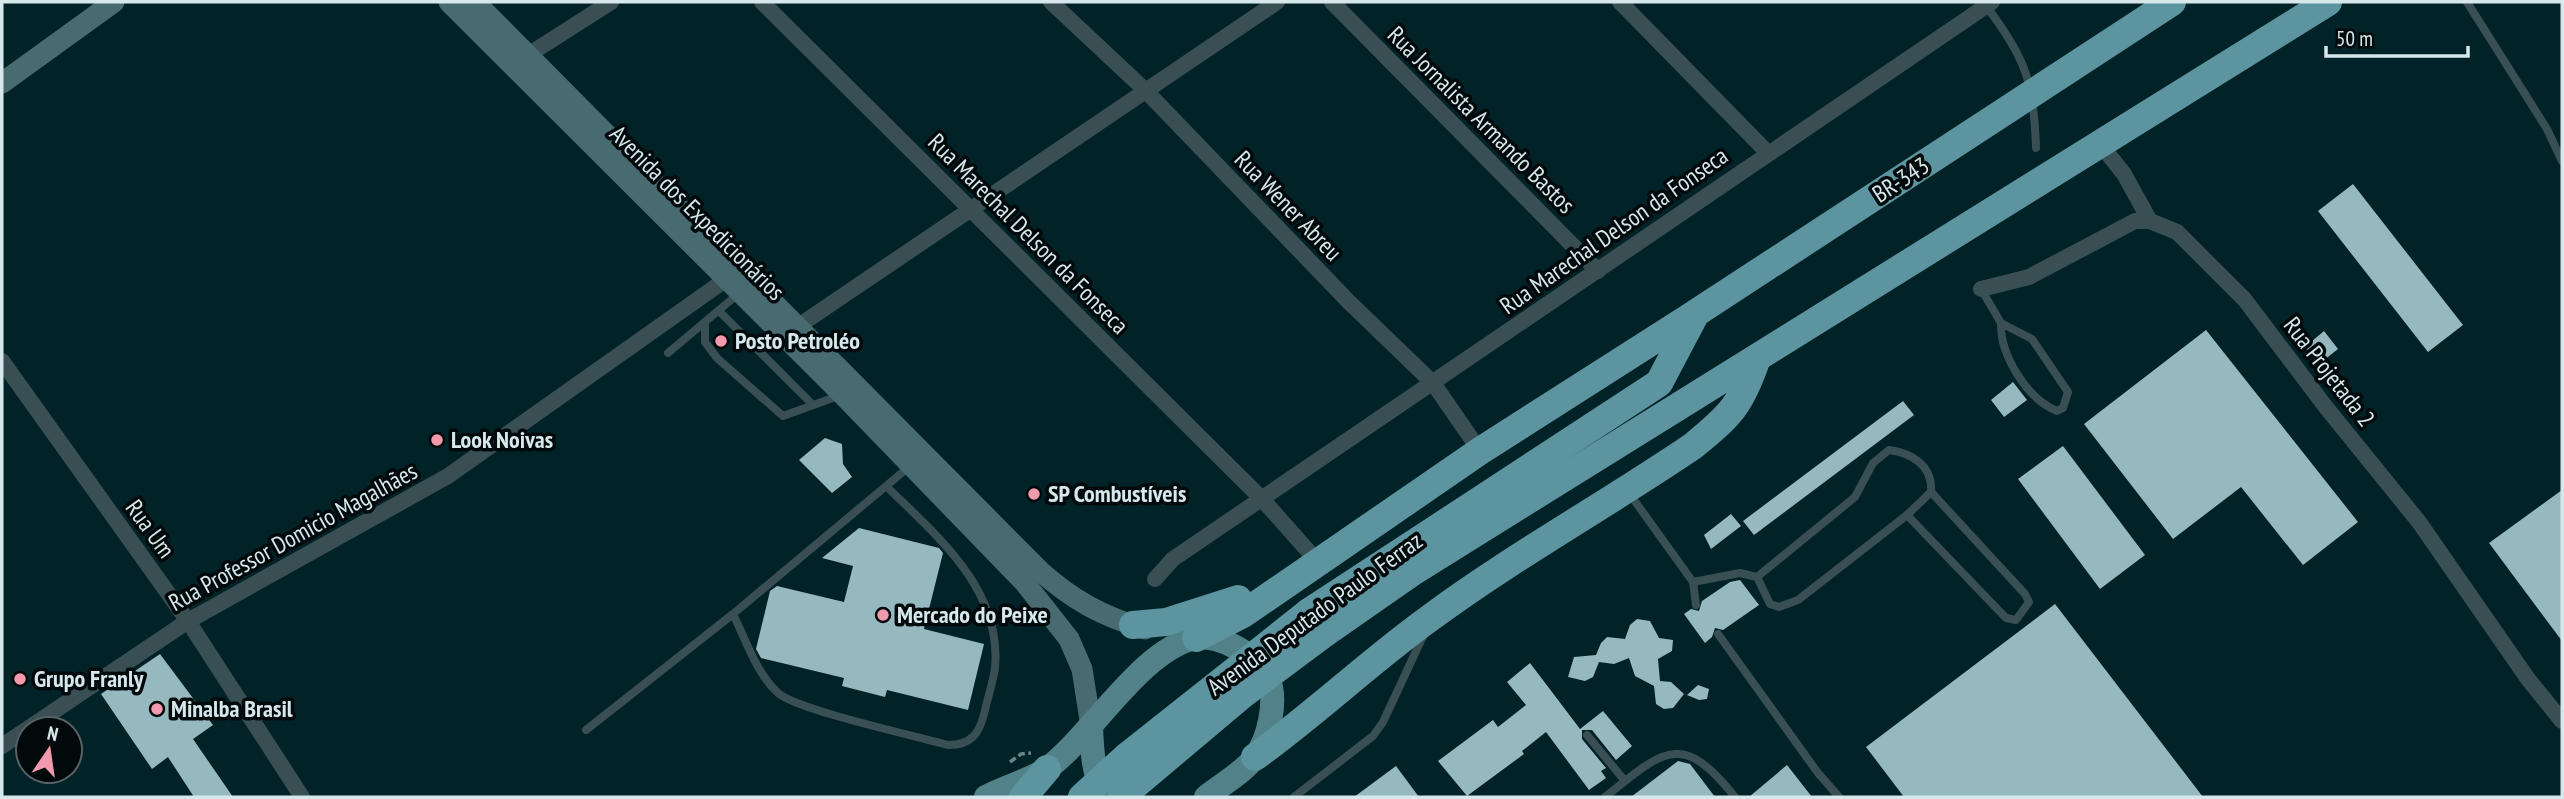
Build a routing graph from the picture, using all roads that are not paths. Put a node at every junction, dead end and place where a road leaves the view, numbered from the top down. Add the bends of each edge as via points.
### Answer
1 (114, 2) edge
2 (449, 2) edge
3 (475, 2) edge
4 (611, 2) edge
5 (762, 2) edge
6 (1051, 2) edge
7 (1277, 2) edge
8 (1332, 2) edge
9 (2172, 2) edge
10 (2329, 2) edge
11 (2467, 2) edge
12 (1628, 4) edge
13 (1989, 4) edge
14 (528, 55) junction
15 (2, 83) edge
16 (1145, 90) junction
17 (2034, 94) junction
18 (2101, 145) junction
19 (2036, 148) dead end
20 (1768, 153) junction
21 (2562, 161) edge
22 (973, 210) junction
23 (2150, 221) junction
24 (1598, 271) junction
25 (736, 279) junction
26 (1981, 289) joint
27 (719, 311) junction
28 (1696, 313) junction
29 (705, 323) junction
30 (2001, 323) junction
31 (791, 331) junction
32 (668, 353) dead end
33 (1757, 358) junction
34 (2, 361) edge
35 (1433, 383) junction
36 (842, 394) junction
37 (813, 405) junction
38 (1480, 451) junction
39 (918, 459) junction
40 (1568, 460) junction
41 (887, 487) junction
42 (1628, 491) junction
43 (1931, 492) junction
44 (1262, 499) junction
45 (1907, 515) junction
46 (1314, 563) junction
47 (1032, 577) junction
48 (1757, 578) junction
49 (1155, 579) dead end
50 (1693, 582) junction
51 (1696, 605) dead end
52 (733, 614) junction
53 (1432, 616) junction
54 (188, 621) junction
55 (1317, 623) junction
56 (1133, 625) junction
57 (1718, 634) dead end
58 (1196, 638) junction
59 (2562, 721) edge
60 (1091, 726) junction
61 (586, 730) dead end
62 (1587, 735) dead end
63 (3, 742) edge
64 (1255, 757) junction
65 (1047, 769) junction
66 (1625, 781) junction
67 (302, 797) edge
68 (986, 797) edge
69 (1023, 797) edge
70 (1082, 797) edge
71 (1106, 797) edge
72 (1121, 797) edge
73 (1206, 797) edge
74 (1294, 797) edge
75 (1605, 797) edge
76 (1735, 797) edge
77 (1839, 797) edge

1 - 15 main road
2 - 25 main road, Avenida dos Expedicionários
3 - 14 main road, Avenida dos Expedicionários
4 - 14 street
5 - 22 street, Rua Marechal Delson da Fonseca
6 - 16 street, Rua Wener Abreu
7 - 16 street
8 - 24 street, Rua Jornalista Armando Bastos
9 - 17 highway, BR-343
10 - 18 highway
11 - 21 lane
12 - 20 street
13 - 17 lane via 2030,78
13 - 20 street, Rua Marechal Delson da Fonseca
14 - 25 main road, Avenida dos Expedicionários
16 - 22 street
16 - 35 street, Rua Wener Abreu
17 - 19 lane
17 - 28 highway, BR-343
18 - 23 street via 2124,174
18 - 33 highway
20 - 24 street, Rua Marechal Delson da Fonseca
22 - 31 street
22 - 44 street, Rua Marechal Delson da Fonseca
23 - 26 street via 2118,229 2029,278
23 - 59 street, Rua Projetada 2 via 2177,232 2245,300 2419,523
24 - 35 street, Rua Marechal Delson da Fonseca
25 - 27 lane
25 - 31 main road, Avenida dos Expedicionários
25 - 54 street, Rua Professor Domicio Magalhães via 448,476
26 - 30 lane
27 - 29 lane
27 - 37 lane
28 - 38 highway
28 - 40 highway, BR-343 via 1659,383
29 - 32 lane
29 - 37 lane via 705,342 717,358 775,412 792,415
30 - 30 lane via 2032,340 2053,367 2068,392 2063,408 2057,411 2038,399 2011,363 2001,338
31 - 36 main road, Avenida dos Expedicionários
31 - 39 main road, Avenida dos Expedicionários
33 - 40 highway
33 - 42 highway via 1744,396 1722,423
34 - 54 street, Rua Um
35 - 38 street, Rua Wener Abreu
35 - 44 street, Rua Marechal Delson da Fonseca
36 - 37 lane
36 - 39 main road, Avenida dos Expedicionários
38 - 46 highway
39 - 41 lane
39 - 47 main road, Avenida dos Expedicionários
40 - 55 highway, Avenida Deputado Paulo Ferraz via 1400,550
41 - 52 lane
41 - 52 lane via 958,556 975,580 990,622 995,669 982,726 974,738 962,745 948,745 780,695 764,677
42 - 50 lane
42 - 53 highway
43 - 45 lane
43 - 45 lane via 2025,594 2029,603 2016,620 2006,618
43 - 48 lane via 1925,467 1909,453 1889,450 1873,463 1855,497
44 - 46 street, Rua Marechal Delson da Fonseca
44 - 49 street, Rua Marechal Delson da Fonseca via 1173,559
45 - 48 lane via 1798,600 1779,607 1770,604
46 - 56 highway via 1199,614
46 - 58 highway via 1243,614
47 - 56 main road
47 - 60 main road via 1082,669
48 - 50 lane via 1740,573
50 - 51 lane
52 - 61 lane
53 - 64 highway
53 - 74 lane via 1373,736
54 - 63 street, Rua Professor Domicio Magalhães
54 - 67 street, Rua Um
55 - 70 highway, Avenida Deputado Paulo Ferraz, bridge via 1136,749
55 - 72 highway, Avenida Deputado Paulo Ferraz, bridge via 1242,695
56 - 58 main road
57 - 77 lane
58 - 60 main road via 1165,652
58 - 64 main road via 1230,643 1257,662 1269,680 1272,705
60 - 65 main road
60 - 71 main road via 1091,752
62 - 66 lane
64 - 73 main road
65 - 68 main road
65 - 69 highway
66 - 75 lane
66 - 76 lane via 1662,754 1685,753 1716,773

